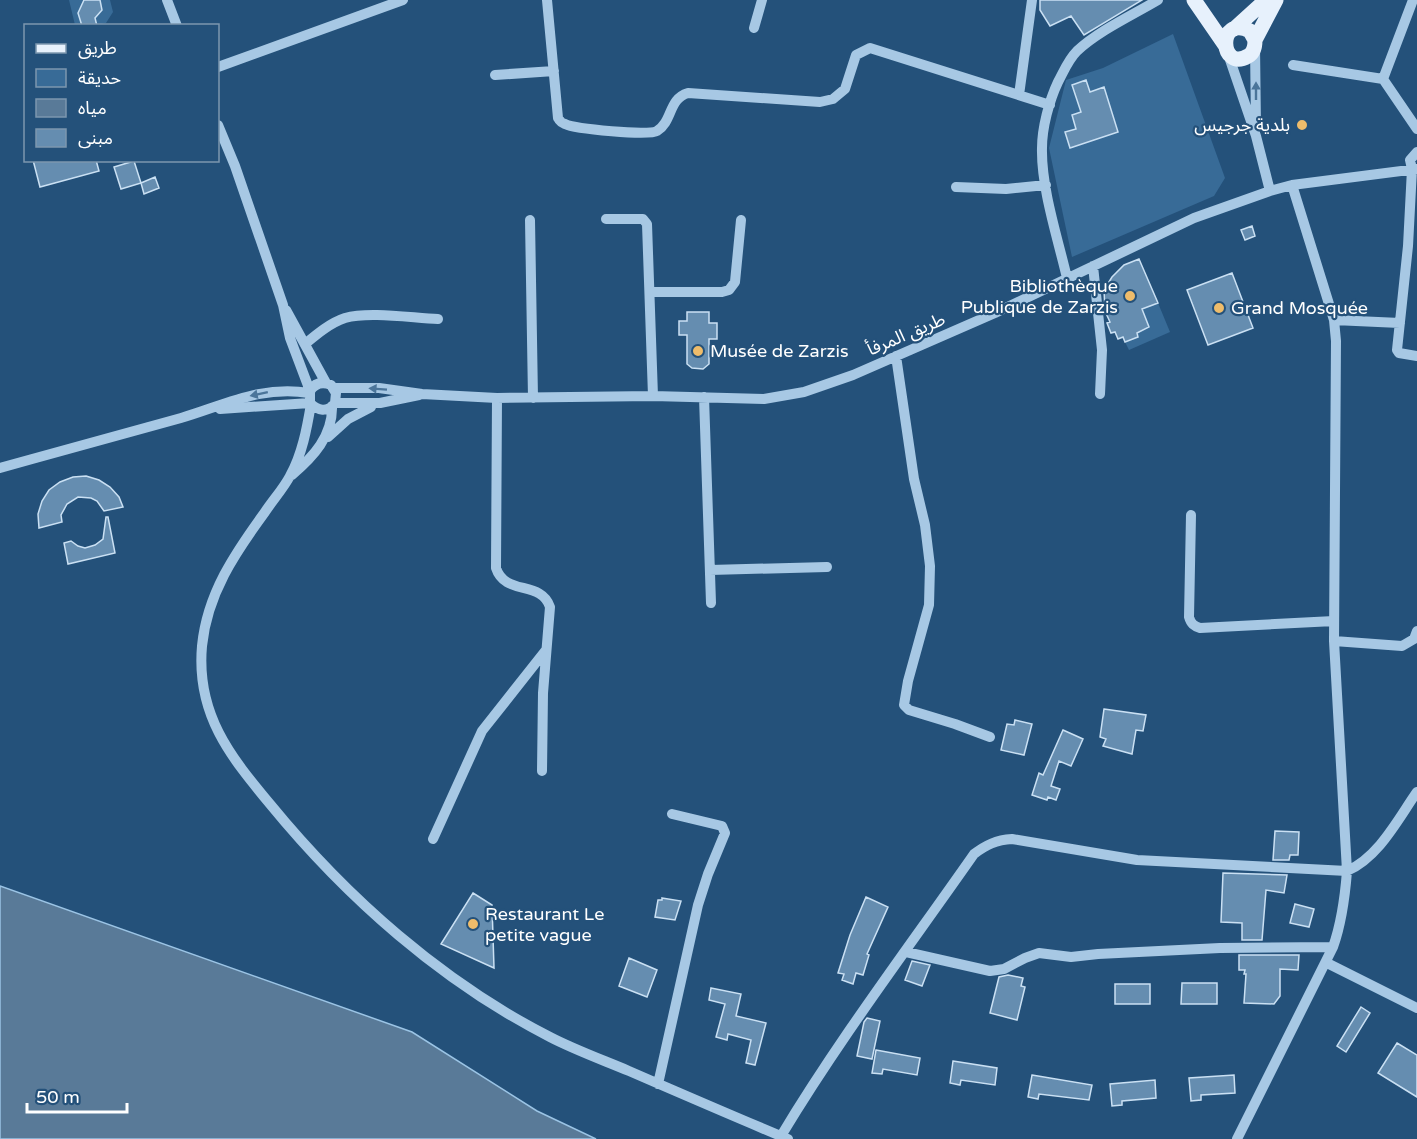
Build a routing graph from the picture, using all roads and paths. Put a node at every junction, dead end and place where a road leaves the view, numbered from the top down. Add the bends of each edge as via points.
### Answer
1 (167, 0) edge
2 (403, 0) edge
3 (547, 0) edge
4 (762, 0) edge
5 (1032, 0) edge
6 (1158, 0) edge
7 (1266, 0) edge
8 (1276, 0) edge
9 (1413, 0) edge
10 (1196, 4) edge
11 (176, 24) edge
12 (754, 28) dead end
13 (1229, 40) junction
14 (1255, 43) junction
15 (1293, 65) dead end
16 (219, 67) edge
17 (554, 71) junction
18 (495, 75) dead end
19 (1383, 79) junction
20 (1019, 95) junction
21 (1050, 105) junction
22 (219, 127) edge
23 (1417, 129) edge
24 (1256, 136) junction
25 (1417, 152) edge
26 (1415, 169) edge
27 (1046, 185) junction
28 (1292, 185) junction
29 (956, 187) dead end
30 (1270, 191) junction
31 (606, 219) dead end
32 (530, 220) dead end
33 (741, 220) dead end
34 (1093, 266) junction
35 (1067, 279) junction
36 (650, 292) junction
37 (283, 305) junction
38 (438, 319) dead end
39 (1334, 320) junction
40 (1400, 322) junction
41 (305, 344) junction
42 (896, 356) junction
43 (1417, 356) edge
44 (330, 386) junction
45 (422, 394) junction
46 (1100, 394) dead end
47 (652, 396) junction
48 (704, 397) junction
49 (310, 398) junction
50 (497, 398) junction
51 (533, 398) junction
52 (380, 403) junction
53 (334, 405) junction
54 (321, 444) junction
55 (0, 468) edge
56 (290, 477) junction
57 (1191, 515) dead end
58 (827, 567) dead end
59 (710, 570) junction
60 (711, 603) dead end
61 (1334, 621) junction
62 (1417, 631) edge
63 (1334, 641) junction
64 (546, 650) junction
65 (990, 737) dead end
66 (542, 771) dead end
67 (1417, 792) edge
68 (672, 814) dead end
69 (433, 839) dead end
70 (1347, 872) junction
71 (1333, 947) junction
72 (906, 952) junction
73 (1327, 963) junction
74 (1417, 1008) edge
75 (658, 1084) junction
76 (784, 1137) edge
77 (1236, 1139) edge

1 - 11 street
2 - 16 street
3 - 17 street
4 - 12 street
5 - 20 street
6 - 21 street via 1078,50 1070,59
7 - 13 main road
8 - 14 main road
9 - 19 street
10 - 13 main road
13 - 14 main road via 1239,28 1250,31
13 - 14 main road via 1237,59 1247,57
13 - 24 street
24 -> 14 street
15 - 19 street
17 - 18 street
17 - 20 street via 556,108 561,122 578,128 640,133 657,131 668,118 676,98 688,93 795,102 833,99 845,89 856,55 870,48
19 - 23 street
20 - 21 street
21 - 27 street via 1042,148
22 - 37 street
24 - 30 street
25 - 26 street via 1410,160
26 - 28 street, طريق المرفأ
26 - 40 street
27 - 29 street via 1006,189
27 - 35 street
28 - 30 street, طريق المرفأ
28 - 39 street
30 - 34 street, طريق المرفأ via 1194,218
31 - 36 street via 643,219 647,224
32 - 51 street
33 - 36 street via 735,282 729,290
34 - 35 street, طريق المرفأ
34 - 46 street via 1102,350
35 - 42 street, طريق المرفأ
36 - 47 street
37 - 41 street
37 - 49 street
38 - 41 street via 365,315 344,318
39 - 40 street
39 - 61 street
40 - 43 street via 1396,350
41 - 44 street
42 - 48 street, طريق المرفأ via 804,392 764,399
42 - 65 street via 930,566 929,605 904,705
45 -> 44 street
44 - 49 street via 316,384
44 - 53 street via 336,393
45 - 50 street, طريق المرفأ
45 - 52 street
47 - 48 street, طريق المرفأ
47 - 51 street, طريق المرفأ
48 - 59 street
49 - 53 street via 321,410
49 - 55 street via 210,409
49 - 56 street via 303,441
50 - 51 street, طريق المرفأ
50 - 64 street via 496,567 503,581 537,592 548,600
52 - 53 street
52 - 54 street via 348,419
53 - 54 street via 331,426
54 - 56 street
56 - 75 street via 235,554 217,588 208,617 202,646 204,695 222,740 301,842 336,879 449,974 551,1038
57 - 61 street via 1189,617 1194,626
58 - 59 street
59 - 60 street
61 - 63 street
62 - 63 street via 1414,639 1402,646
63 - 70 street
64 - 66 street
64 - 69 street via 482,731
67 - 70 street via 1368,858
68 - 75 street via 722,826 725,833 698,905
70 - 71 street via 1341,922
70 - 72 street via 1137,860 999,840 974,854
71 - 72 street via 1220,948 1071,957 1039,953 990,971
71 - 73 street
72 - 76 street via 799,1105
73 - 74 street
73 - 77 street
75 - 76 street

